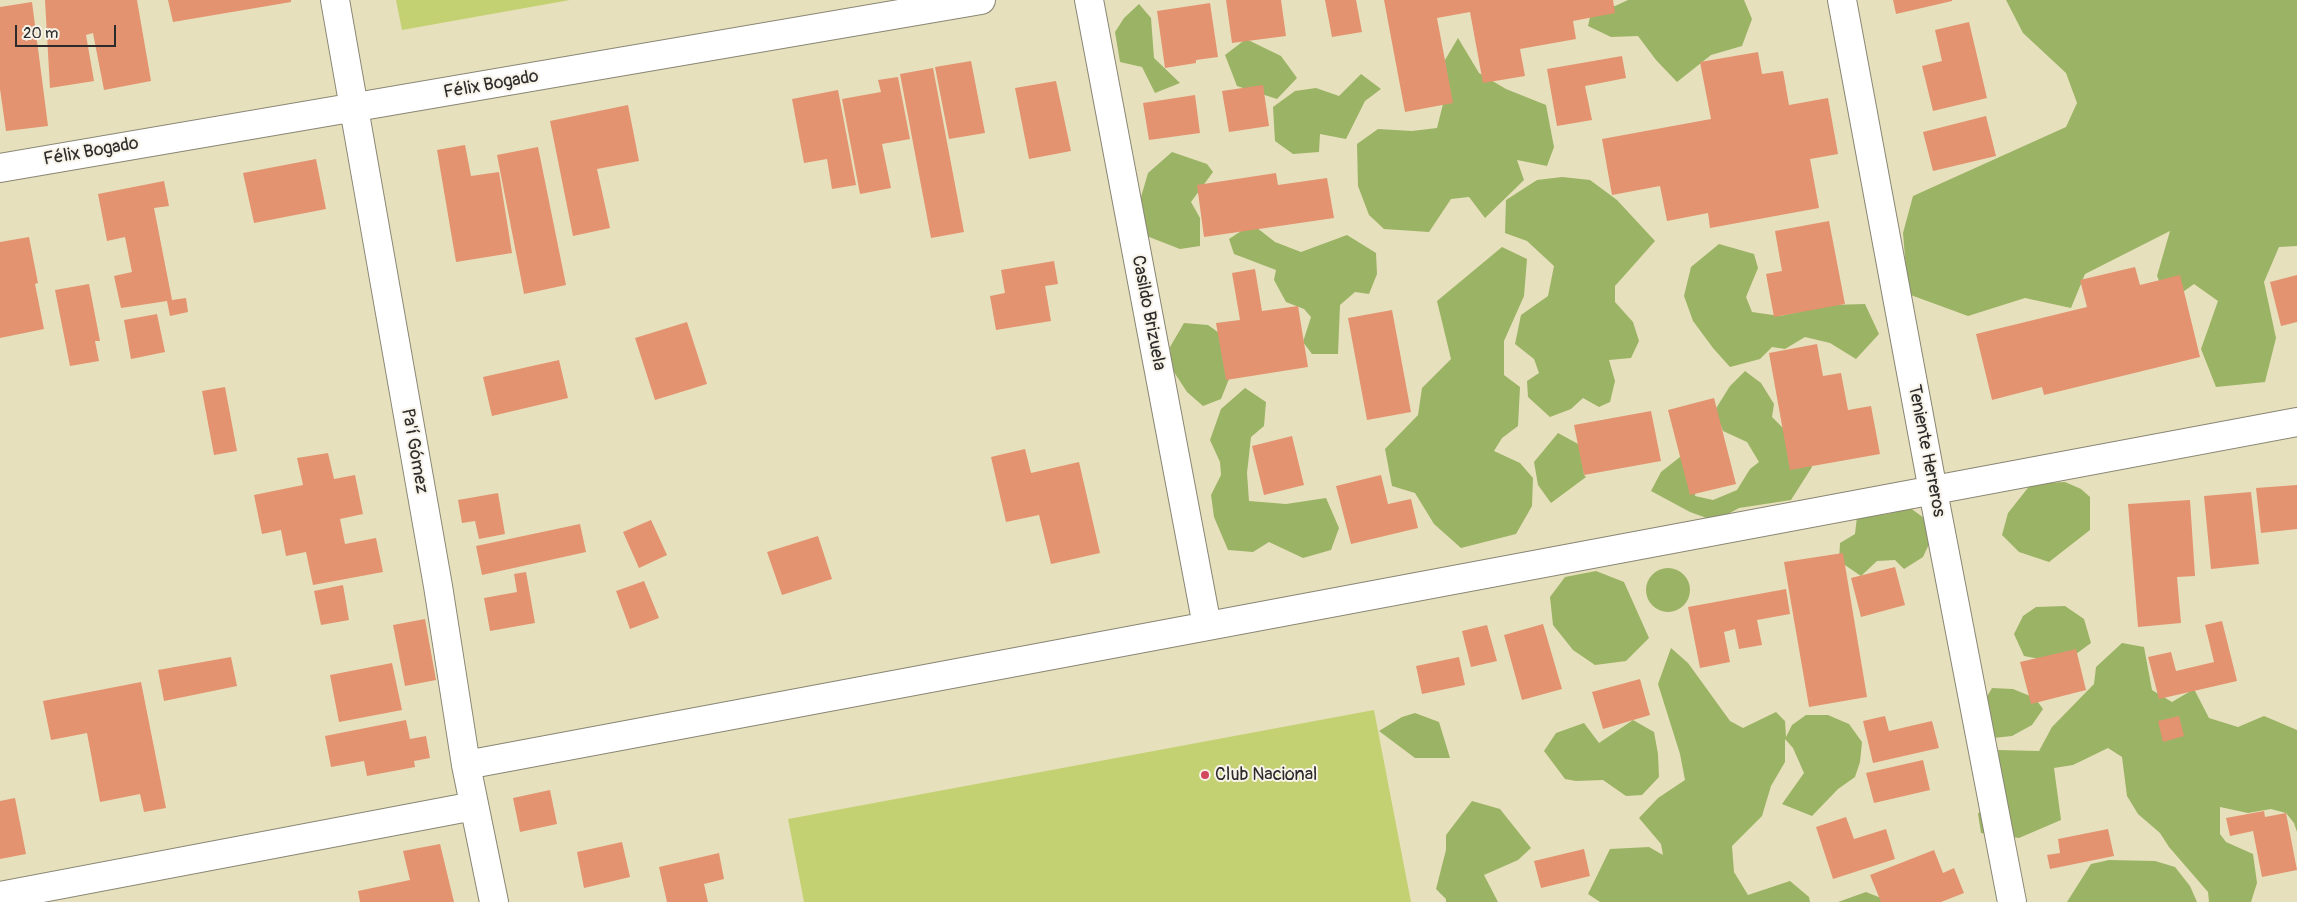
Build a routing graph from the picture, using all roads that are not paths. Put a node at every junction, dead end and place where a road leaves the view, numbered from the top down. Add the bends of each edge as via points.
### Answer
1 (335, 0) edge
2 (981, 0) edge
3 (1089, 0) edge
4 (1842, 0) edge
5 (353, 108) junction
6 (0, 168) edge
7 (2297, 422) edge
8 (1933, 491) junction
9 (1208, 626) junction
10 (466, 765) junction
11 (474, 806) junction
12 (0, 896) edge
13 (494, 902) edge
14 (2012, 902) edge

1 - 5 street, Pa'í Gómez
2 - 5 street, Félix Bogado
3 - 9 street, Casildo Brizuela
4 - 8 street, Teniente Herreros
5 - 6 street, Félix Bogado
5 - 10 street, Pa'í Gómez via 438,586
7 - 8 street
8 - 9 street
8 - 14 street, Teniente Herreros
9 - 10 street
10 - 11 street, Pa'í Gómez
11 - 12 street
11 - 13 street, Pa'í Gómez

